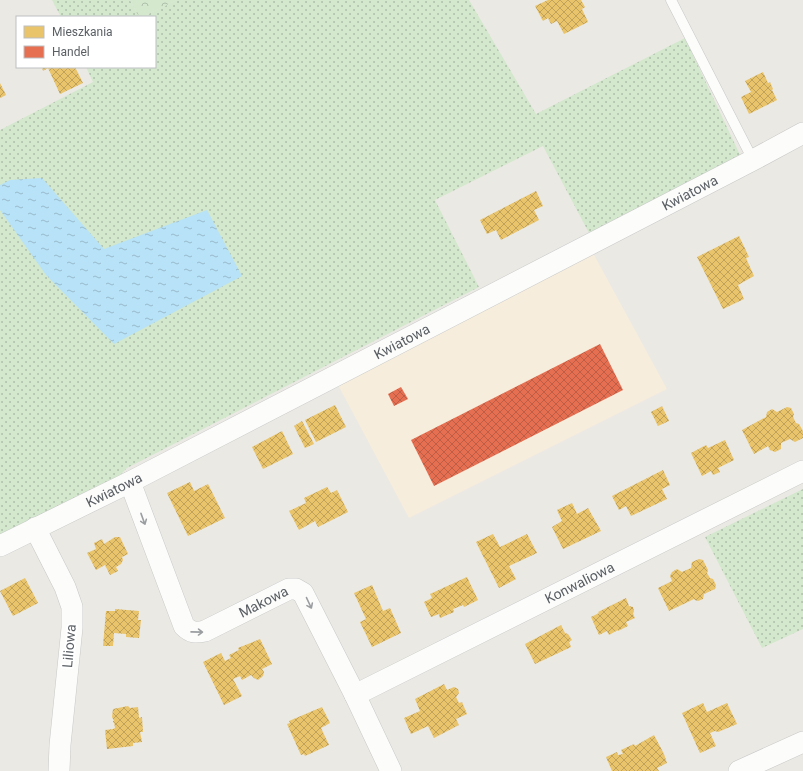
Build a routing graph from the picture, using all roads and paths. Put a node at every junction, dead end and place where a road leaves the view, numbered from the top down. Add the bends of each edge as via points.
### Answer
1 (671, 0) edge
2 (803, 133) edge
3 (753, 160) junction
4 (803, 471) edge
5 (130, 482) junction
6 (36, 528) junction
7 (0, 546) edge
8 (355, 695) junction
9 (803, 742) edge
10 (59, 771) edge
11 (391, 771) edge
12 (739, 771) edge

1 - 3 lane
2 - 3 street, Kwiatowa
3 - 5 street, Kwiatowa
4 - 8 street, Konwaliowa
5 - 6 street, Kwiatowa
5 -> 8 street, Makowa via 184,626 197,633 205,631 289,589 296,589 303,592
6 - 7 street, Kwiatowa
6 - 10 street, Liliowa via 66,587 72,607
8 - 11 street, Makowa
9 - 12 street

